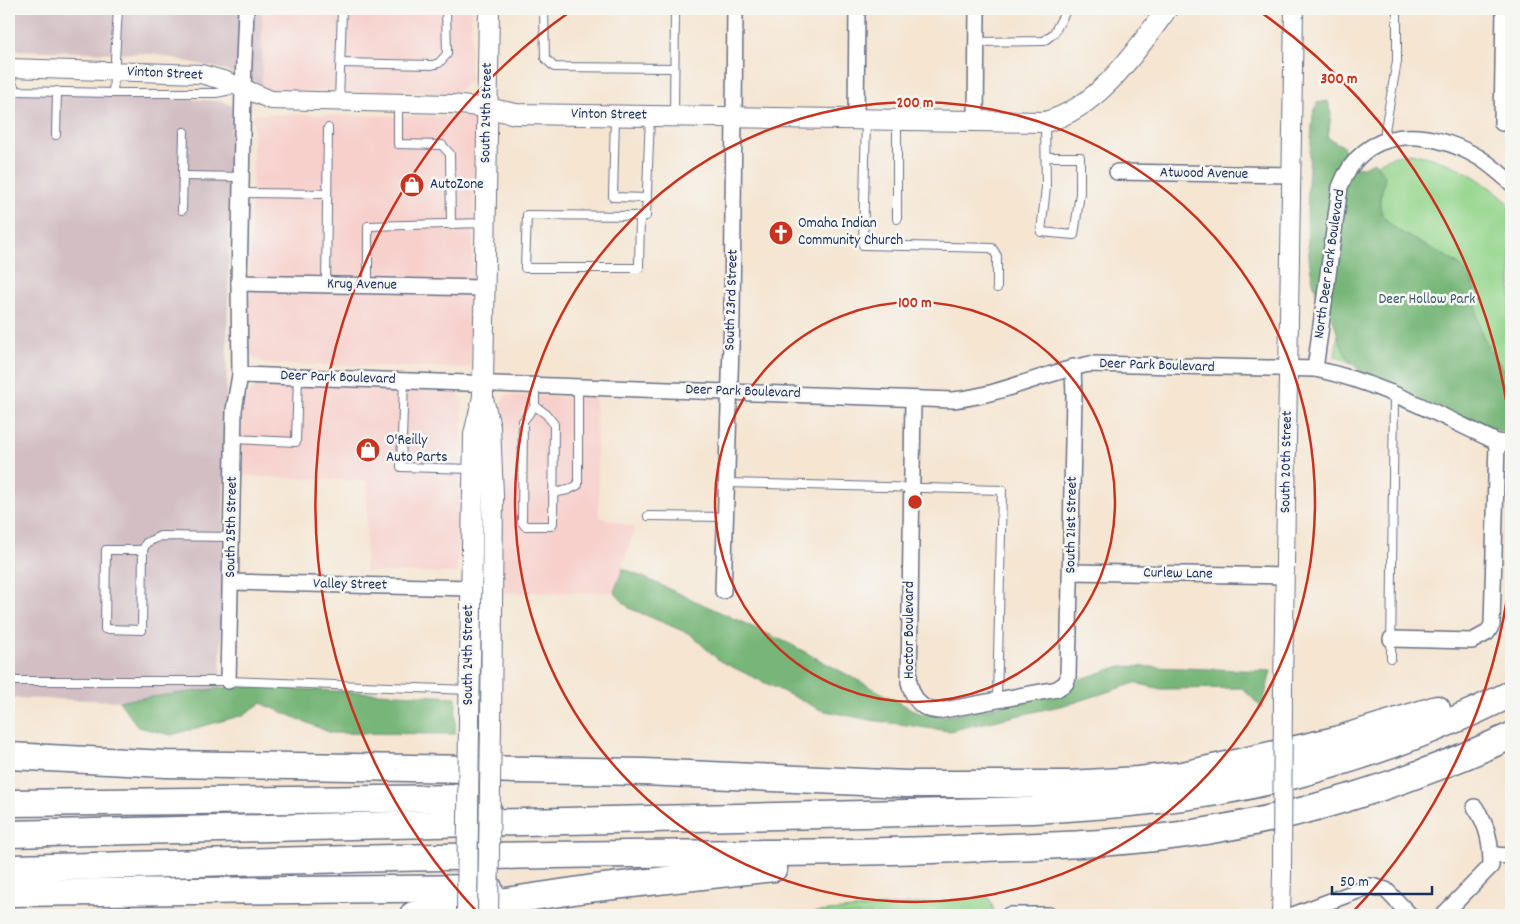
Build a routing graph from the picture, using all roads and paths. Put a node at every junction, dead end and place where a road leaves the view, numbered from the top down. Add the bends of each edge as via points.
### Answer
1 (118, 9) edge
2 (246, 9) edge
3 (342, 9) edge
4 (446, 9) edge
5 (489, 9) edge
6 (544, 9) edge
7 (675, 9) edge
8 (735, 9) edge
9 (857, 9) edge
10 (977, 9) edge
11 (1067, 9) edge
12 (1167, 9) edge
13 (1294, 9) edge
14 (1397, 9) edge
15 (1504, 9) edge
16 (977, 42) junction
17 (340, 63) junction
18 (9, 68) edge
19 (674, 68) junction
20 (116, 71) junction
21 (243, 88) junction
22 (57, 92) junction
23 (114, 93) junction
24 (339, 102) junction
25 (398, 102) junction
26 (488, 108) junction
27 (615, 116) junction
28 (650, 116) junction
29 (674, 116) junction
30 (734, 118) junction
31 (861, 119) junction
32 (897, 120) junction
33 (976, 122) junction
34 (1045, 122) junction
35 (1502, 123) dead end
36 (328, 128) dead end
37 (184, 132) dead end
38 (56, 135) dead end
39 (1385, 141) junction
40 (1046, 156) junction
41 (1117, 172) dead end
42 (182, 176) junction
43 (1291, 176) junction
44 (242, 177) junction
45 (1511, 183) edge
46 (242, 193) junction
47 (327, 194) junction
48 (647, 198) junction
49 (182, 210) dead end
50 (640, 216) junction
51 (897, 219) dead end
52 (485, 223) junction
53 (451, 225) junction
54 (239, 283) junction
55 (326, 285) junction
56 (368, 286) junction
57 (484, 288) junction
58 (997, 288) dead end
59 (1073, 367) junction
60 (1288, 370) junction
61 (1315, 370) junction
62 (240, 374) junction
63 (298, 376) junction
64 (404, 380) junction
65 (536, 384) junction
66 (578, 386) junction
67 (483, 390) junction
68 (729, 392) junction
69 (1394, 394) junction
70 (913, 400) junction
71 (535, 406) junction
72 (234, 439) junction
73 (1504, 443) edge
74 (472, 469) junction
75 (726, 483) junction
76 (912, 488) junction
77 (553, 493) junction
78 (648, 516) dead end
79 (725, 517) junction
80 (232, 537) junction
81 (143, 550) junction
82 (1072, 572) junction
83 (1285, 576) junction
84 (231, 582) junction
85 (470, 588) junction
86 (723, 590) dead end
87 (1391, 639) junction
88 (1391, 658) dead end
89 (9, 681) edge
90 (228, 681) junction
91 (1066, 683) joint
92 (1511, 683) edge
93 (469, 690) junction
94 (1511, 694) edge
95 (997, 700) junction
96 (1511, 736) edge
97 (9, 756) edge
98 (166, 764) junction
99 (9, 765) edge
100 (9, 803) edge
101 (479, 805) junction
102 (1475, 807) dead end
103 (9, 834) edge
104 (942, 850) junction
105 (1491, 855) junction
106 (1511, 856) edge
107 (9, 868) edge
108 (478, 887) junction
109 (9, 893) edge
110 (1298, 914) edge
111 (413, 915) edge
112 (467, 915) edge
113 (488, 915) edge
114 (1009, 915) edge
115 (1049, 915) edge
116 (1281, 915) edge
117 (1410, 915) edge
118 (1443, 915) edge

1 - 20 lane
2 - 21 street
3 - 17 lane
4 - 17 lane via 447,54 438,63
5 - 26 main road, South 24th Street
6 - 19 lane via 545,58 554,67
7 - 19 lane
8 - 30 street, South 23rd Street
9 - 31 street
10 - 16 street
11 - 16 lane via 1054,33 1044,41
12 - 34 main road, Vinton Street via 1126,65 1107,84 1058,119
13 - 43 street, South 20th Street
14 - 39 lane via 1397,61
15 - 35 street
16 - 33 street
17 - 24 lane
18 - 20 street, Vinton Street
18 - 22 lane via 12,84 17,90
19 - 29 lane
20 - 21 street, Vinton Street via 201,74
20 - 23 lane
21 - 23 lane via 216,93
21 - 24 street, Vinton Street via 272,100
21 - 44 street
22 - 23 lane
22 - 38 lane
24 - 25 street, Vinton Street
25 - 26 street, Vinton Street
25 - 53 lane via 398,144 442,145 450,154
26 - 27 main road, Vinton Street via 516,114
26 - 52 main road, South 24th Street
27 - 28 main road, Vinton Street
27 - 48 lane via 613,197
28 - 29 main road, Vinton Street
28 - 48 lane
29 - 30 main road, Vinton Street
30 - 31 main road, Vinton Street
30 - 68 street, South 23rd Street
31 - 32 main road, Vinton Street
31 - 58 lane via 863,245 992,248 997,256
32 - 33 main road, Vinton Street
32 - 51 lane
33 - 34 main road, Vinton Street
34 - 40 lane
36 - 47 lane
37 - 42 lane
39 - 45 street, North Deer Park Boulevard via 1398,136 1418,136 1439,141 1481,158
39 - 61 street, North Deer Park Boulevard via 1361,153 1351,163 1340,187
40 - 40 lane via 1041,232 1074,236 1079,205 1080,157
41 - 43 street, Atwood Avenue
42 - 44 lane
42 - 49 lane
43 - 60 street, South 20th Street
44 - 46 street
46 - 47 lane
46 - 54 street
47 - 55 lane
48 - 50 lane via 646,216
50 - 50 lane via 526,215 525,268 639,268
52 - 53 lane
52 - 57 main road, South 24th Street
53 - 56 lane via 368,226
54 - 55 street, Krug Avenue
54 - 62 street
55 - 56 street, Krug Avenue
56 - 57 street, Krug Avenue
57 - 67 main road, South 24th Street
59 - 60 street, Deer Park Boulevard via 1107,363
59 - 70 street, Deer Park Boulevard via 974,398
59 - 82 street, South 21st Street
60 - 61 street, Deer Park Boulevard
60 - 83 street, South 20th Street
61 - 69 street, Deer Park Boulevard via 1349,376
62 - 63 street, Deer Park Boulevard
62 - 72 street, South 25th Street via 234,410
63 - 64 street, Deer Park Boulevard
63 - 72 lane via 296,442
64 - 67 street, Deer Park Boulevard
64 - 74 lane via 401,467
65 - 66 street, Deer Park Boulevard
65 - 67 street, Deer Park Boulevard
65 - 71 lane
66 - 68 street, Deer Park Boulevard
66 - 77 lane via 578,485
67 - 74 main road, South 24th Street via 474,434
67 - 101 main road, South 24th Street, bridge via 490,427 493,494 491,724
68 - 70 street, Deer Park Boulevard
68 - 75 street, South 23rd Street
69 - 73 street, Deer Park Boulevard
69 - 87 lane
70 - 76 street, Hoctor Boulevard
71 - 77 lane via 554,424
71 - 77 lane via 523,421 522,522 525,526 551,526
72 - 80 street, South 25th Street
73 - 87 street via 1492,625 1488,633 1472,641
74 - 85 main road, South 24th Street
75 - 76 lane
75 - 79 street, South 23rd Street
76 - 95 street, Hoctor Boulevard via 909,682 912,693 929,711
76 - 95 lane via 1002,490
78 - 79 lane
79 - 86 street, South 23rd Street
80 - 81 lane via 160,536 146,543
80 - 84 street, South 25th Street
81 - 81 lane via 106,550 105,629 142,630
82 - 83 street, Curlew Lane
82 - 91 street, South 21st Street via 1070,671
83 - 116 street, South 20th Street, bridge
84 - 85 street, Valley Street
84 - 90 street, South 25th Street
85 - 93 main road, South 24th Street
87 - 88 lane
89 - 90 lane
90 - 93 lane
91 - 95 street, Hoctor Boulevard via 1057,689
92 - 98 highway via 1336,740 1184,775 1108,783 906,784 644,772
93 - 101 main road, South 24th Street, bridge via 469,720
94 - 103 highway via 1431,729 1307,772 1218,792 1141,803 1033,810
96 - 104 highway via 1456,761 1347,799 1249,823 1118,842
97 - 98 highway
98 - 99 highway
100 - 101 highway
101 - 108 main road, South 24th Street, bridge
102 - 105 street via 1490,837
104 - 107 highway via 477,856
104 - 111 highway via 657,880
105 - 106 street
105 - 118 street via 1490,870
108 - 109 highway
108 - 112 main road, South 24th Street, bridge
108 - 113 main road, South 24th Street, bridge
110 - 117 street via 1371,886 1386,890
114 - 115 street

